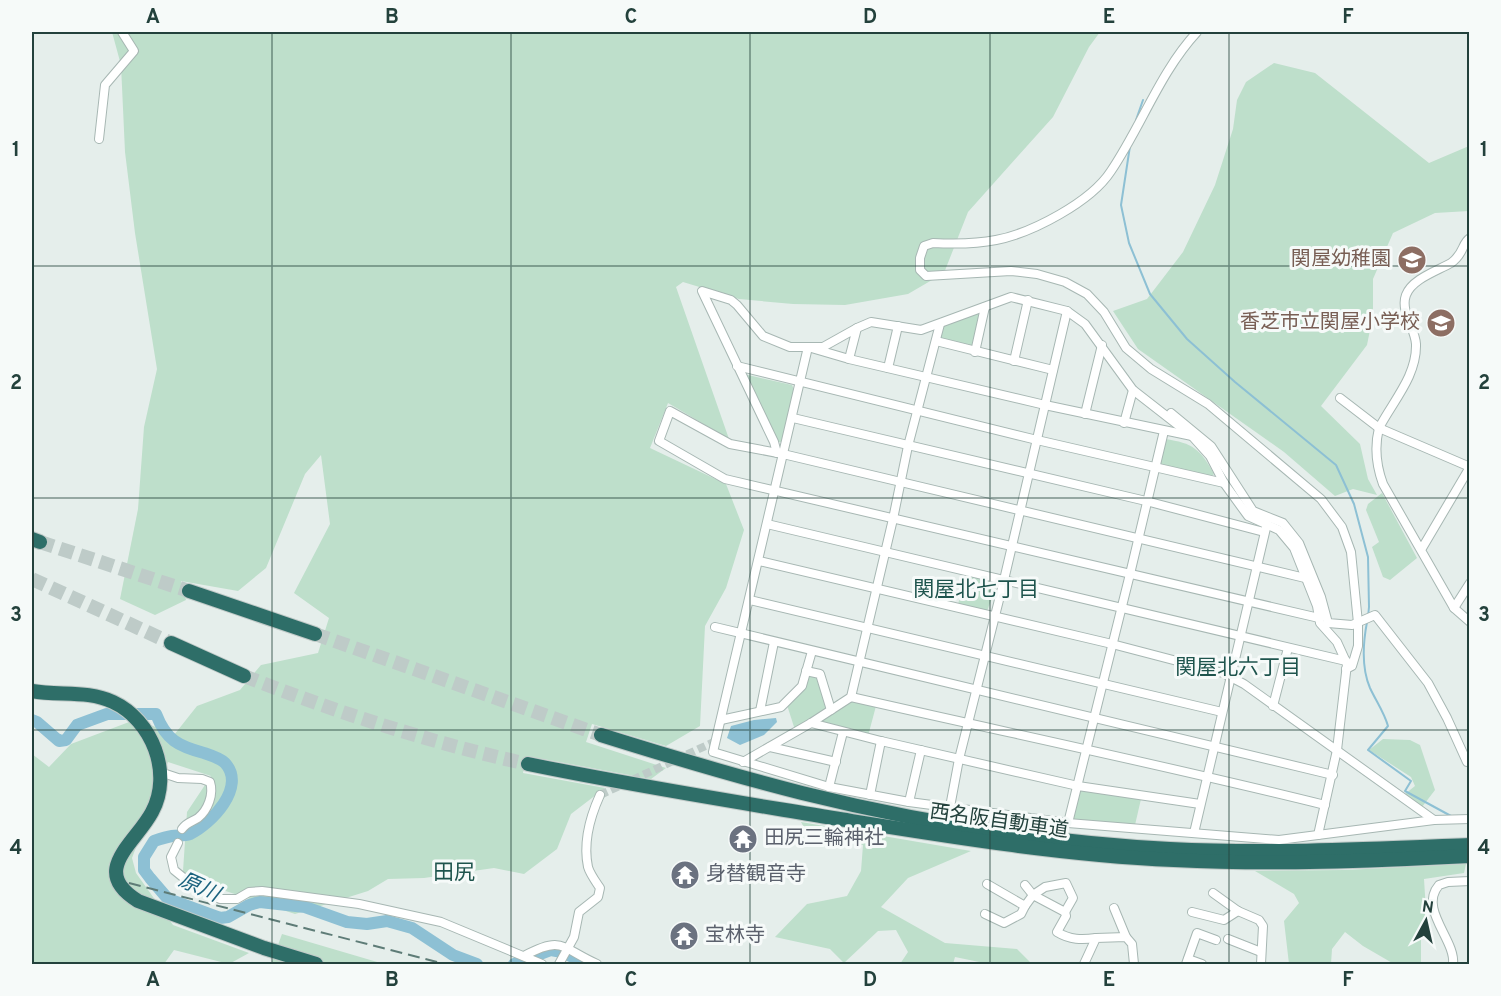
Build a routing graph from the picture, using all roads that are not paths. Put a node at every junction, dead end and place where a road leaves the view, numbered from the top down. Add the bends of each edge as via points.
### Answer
1 (122, 32) edge
2 (1197, 32) edge
3 (99, 139) dead end
4 (1470, 238) edge
5 (1028, 300) junction
6 (985, 307) junction
7 (1067, 311) junction
8 (940, 324) junction
9 (898, 326) junction
10 (856, 328) junction
11 (936, 341) junction
12 (1101, 345) junction
13 (808, 347) junction
14 (975, 352) junction
15 (849, 359) junction
16 (1014, 362) junction
17 (737, 366) junction
18 (888, 368) junction
19 (1053, 370) junction
20 (927, 377) junction
21 (801, 382) junction
22 (1133, 390) junction
23 (1340, 398) dead end
24 (1045, 405) junction
25 (918, 410) junction
26 (1171, 413) dead end
27 (1085, 414) junction
28 (793, 418) junction
29 (1124, 423) junction
30 (1379, 428) junction
31 (1164, 431) junction
32 (1192, 436) junction
33 (1037, 440) junction
34 (908, 446) junction
35 (780, 454) junction
36 (1154, 466) junction
37 (1028, 474) junction
38 (900, 482) junction
39 (1224, 483) junction
40 (775, 490) junction
41 (1146, 501) junction
42 (1020, 510) junction
43 (893, 519) junction
44 (1267, 523) junction
45 (767, 524) junction
46 (1264, 532) junction
47 (1137, 539) junction
48 (1012, 546) junction
49 (1421, 550) junction
50 (885, 553) junction
51 (759, 561) junction
52 (1258, 568) junction
53 (1130, 574) junction
54 (1305, 578) junction
55 (1004, 580) junction
56 (1470, 583) edge
57 (876, 590) junction
58 (189, 591) tunnel mouth
59 (750, 600) junction
60 (1249, 602) junction
61 (1122, 608) junction
62 (1454, 608) junction
63 (994, 616) junction
64 (1319, 618) junction
65 (1360, 621) junction
66 (1470, 622) edge
67 (715, 627) dead end
68 (867, 627) junction
69 (315, 634) tunnel mouth
70 (741, 634) junction
71 (1240, 636) junction
72 (774, 642) junction
73 (171, 643) tunnel mouth
74 (1112, 644) junction
75 (1288, 648) junction
76 (812, 651) junction
77 (985, 655) junction
78 (859, 663) junction
79 (1346, 665) junction
80 (806, 671) junction
81 (244, 676) tunnel mouth
82 (1231, 676) junction
83 (1103, 683) junction
84 (976, 690) junction
85 (32, 691) edge
86 (850, 697) junction
87 (1273, 706) junction
88 (831, 710) junction
89 (760, 711) junction
90 (1222, 712) junction
91 (1095, 717) junction
92 (721, 720) junction
93 (811, 723) junction
94 (968, 723) junction
95 (843, 732) junction
96 (601, 735) tunnel mouth
97 (881, 741) junction
98 (770, 747) junction
99 (1214, 747) junction
100 (921, 750) junction
101 (1337, 750) junction
102 (1086, 751) junction
103 (959, 759) junction
104 (743, 762) junction
105 (836, 762) junction
106 (1470, 762) edge
107 (528, 764) tunnel mouth
108 (160, 772) junction
109 (1333, 775) junction
110 (1207, 776) junction
111 (1077, 786) junction
112 (830, 787) junction
113 (600, 795) tunnel mouth
114 (870, 795) junction
115 (909, 802) junction
116 (1200, 804) junction
117 (1325, 805) junction
118 (950, 807) junction
119 (1470, 819) edge
120 (1434, 820) junction
121 (1068, 823) junction
122 (182, 829) dead end
123 (1194, 833) junction
124 (1318, 835) junction
125 (178, 843) dead end
126 (1470, 845) edge
127 (1470, 856) edge
128 (1470, 881) edge
129 (987, 884) dead end
130 (1025, 885) dead end
131 (1213, 893) dead end
132 (1033, 895) junction
133 (1025, 906) junction
134 (1114, 908) dead end
135 (1238, 911) junction
136 (1065, 912) junction
137 (1192, 912) dead end
138 (985, 914) dead end
139 (1126, 937) junction
140 (1096, 938) junction
141 (1228, 939) dead end
142 (1216, 940) dead end
143 (568, 949) junction
144 (1261, 952) junction
145 (524, 957) junction
146 (1187, 962) edge
147 (316, 964) edge
148 (542, 964) edge
149 (560, 964) edge
150 (597, 964) edge
151 (1084, 964) edge
152 (1134, 964) edge
153 (1202, 964) edge
154 (1261, 964) edge
155 (1453, 964) edge

1 - 3 street via 134,51 105,85
2 - 65 street via 1183,47 1098,188 1014,236 924,246 920,270 926,276 986,271 1037,274 1087,294 1104,312 1126,348 1151,369 1208,404 1331,510 1351,552
4 - 30 street via 1458,257 1415,283 1406,295 1404,305 1416,342 1413,368
5 - 6 street via 1011,297
5 - 7 street
5 - 16 street
6 - 8 street
6 - 14 street
7 - 12 street via 1085,324
7 - 19 street
8 - 9 street via 921,330
8 - 11 street
9 - 10 street via 871,322
9 - 18 street
10 - 13 street via 823,346
10 - 15 street
11 - 14 street
11 - 20 street
12 - 22 street
12 - 27 street
13 - 15 street
13 - 17 street via 790,347 763,336 731,300 702,291
13 - 21 street
14 - 16 street
15 - 18 street
16 - 19 street
17 - 21 street
17 - 35 street
18 - 20 street
19 - 24 street
20 - 24 street
20 - 25 street
21 - 25 street
21 - 28 street
22 - 29 street
22 - 32 street
23 - 30 street
24 - 27 street
24 - 33 street
25 - 33 street
25 - 34 street
26 - 65 street via 1211,446 1253,511 1283,523 1299,543 1328,623 1352,625
27 - 29 street
28 - 34 street
28 - 35 street
29 - 31 street
30 - 49 street via 1379,474
30 - 49 street via 1470,467
31 - 32 street
31 - 36 street
32 - 39 street via 1210,456
33 - 36 street
33 - 37 street
34 - 37 street
34 - 38 street
35 - 38 street
35 - 40 street
35 - 40 street via 730,444 670,411 659,441 725,479
36 - 39 street
36 - 41 street
37 - 41 street
37 - 42 street
38 - 42 street
38 - 43 street
39 - 44 street via 1248,516
40 - 43 street
40 - 45 street
41 - 46 street
41 - 47 street
42 - 47 street
42 - 48 street
43 - 48 street
43 - 50 street
44 - 46 street
44 - 54 street via 1294,548
45 - 50 street
45 - 51 street
46 - 52 street
47 - 52 street
47 - 53 street
48 - 53 street
48 - 55 street
49 - 62 street
50 - 55 street
50 - 57 street
51 - 57 street
51 - 59 street
52 - 54 street
52 - 60 street
53 - 60 street
53 - 61 street
54 - 64 street
55 - 61 street
55 - 63 street
56 - 62 street
57 - 63 street
57 - 68 street
58 - 69 highway
59 - 68 street
59 - 70 street
60 - 64 street
60 - 71 street
61 - 71 street
61 - 74 street
62 - 66 street
63 - 74 street
63 - 77 street
64 - 79 street via 1337,642
65 - 79 street via 1356,658 1352,666
65 - 106 street via 1375,615 1428,683
67 - 70 street
68 - 77 street
68 - 78 street
70 - 72 street
70 - 92 street
71 - 75 street
71 - 82 street
72 - 76 street
72 - 89 street
73 - 81 highway
74 - 82 street
74 - 83 street
75 - 79 street
75 - 87 street
76 - 78 street
76 - 80 street
77 - 83 street
77 - 84 street
78 - 84 street
78 - 86 street
79 - 101 street
80 - 88 street via 820,674
80 - 89 street via 802,686 781,708
82 - 87 street
82 - 90 street
83 - 90 street
83 - 91 street
84 - 91 street
84 - 94 street
85 - 108 highway via 93,695 114,702 144,726 153,741
86 - 88 street
86 - 94 street
87 - 101 street
88 - 93 street
89 - 92 street
90 - 99 street
91 - 99 street
91 - 102 street
92 - 104 street via 713,752
93 - 95 street
93 - 98 street
94 - 102 street
94 - 103 street
95 - 97 street
95 - 105 street
96 - 126 highway, 西名阪自動車道 via 803,794 1024,835 1122,846 1219,850
97 - 100 street
97 - 114 street
98 - 104 street
98 - 105 street
99 - 109 street
99 - 110 street
100 - 103 street
100 - 115 street
101 - 109 street
101 - 120 street
102 - 110 street
102 - 111 street
103 - 111 street
103 - 118 street
104 - 112 street
105 - 112 street
107 - 127 highway, 西名阪自動車道 via 902,829 1071,852 1266,863
108 - 122 street via 210,782 206,806 199,817
108 - 147 highway via 153,810 116,866 115,878 124,893 264,948
109 - 117 street
110 - 116 street
110 - 117 street
111 - 116 street
111 - 121 street
112 - 114 street
113 - 143 street via 588,832 588,868 600,888 598,897 579,912
114 - 115 street
115 - 118 street
116 - 123 street
117 - 124 street
118 - 121 street
119 - 120 street
120 - 124 street
121 - 123 street
123 - 124 street via 1279,840
125 - 145 street via 171,857 174,870 220,899 237,899 249,892 262,891 396,911 441,922
128 - 155 street via 1438,885 1432,896
129 - 133 street
130 - 132 street
131 - 135 street
132 - 133 street
132 - 136 street
132 - 136 street via 1046,887 1066,883 1073,898
133 - 138 street via 1021,914 1005,923
134 - 139 street
135 - 137 street via 1224,920
135 - 144 street via 1259,920 1263,926
136 - 140 street via 1057,932 1080,940
139 - 140 street
139 - 152 street via 1132,944
140 - 151 street
141 - 144 street
142 - 146 street via 1197,933
143 - 145 street via 549,944
143 - 149 street
143 - 150 street
144 - 154 street
145 - 148 street
146 - 153 street

